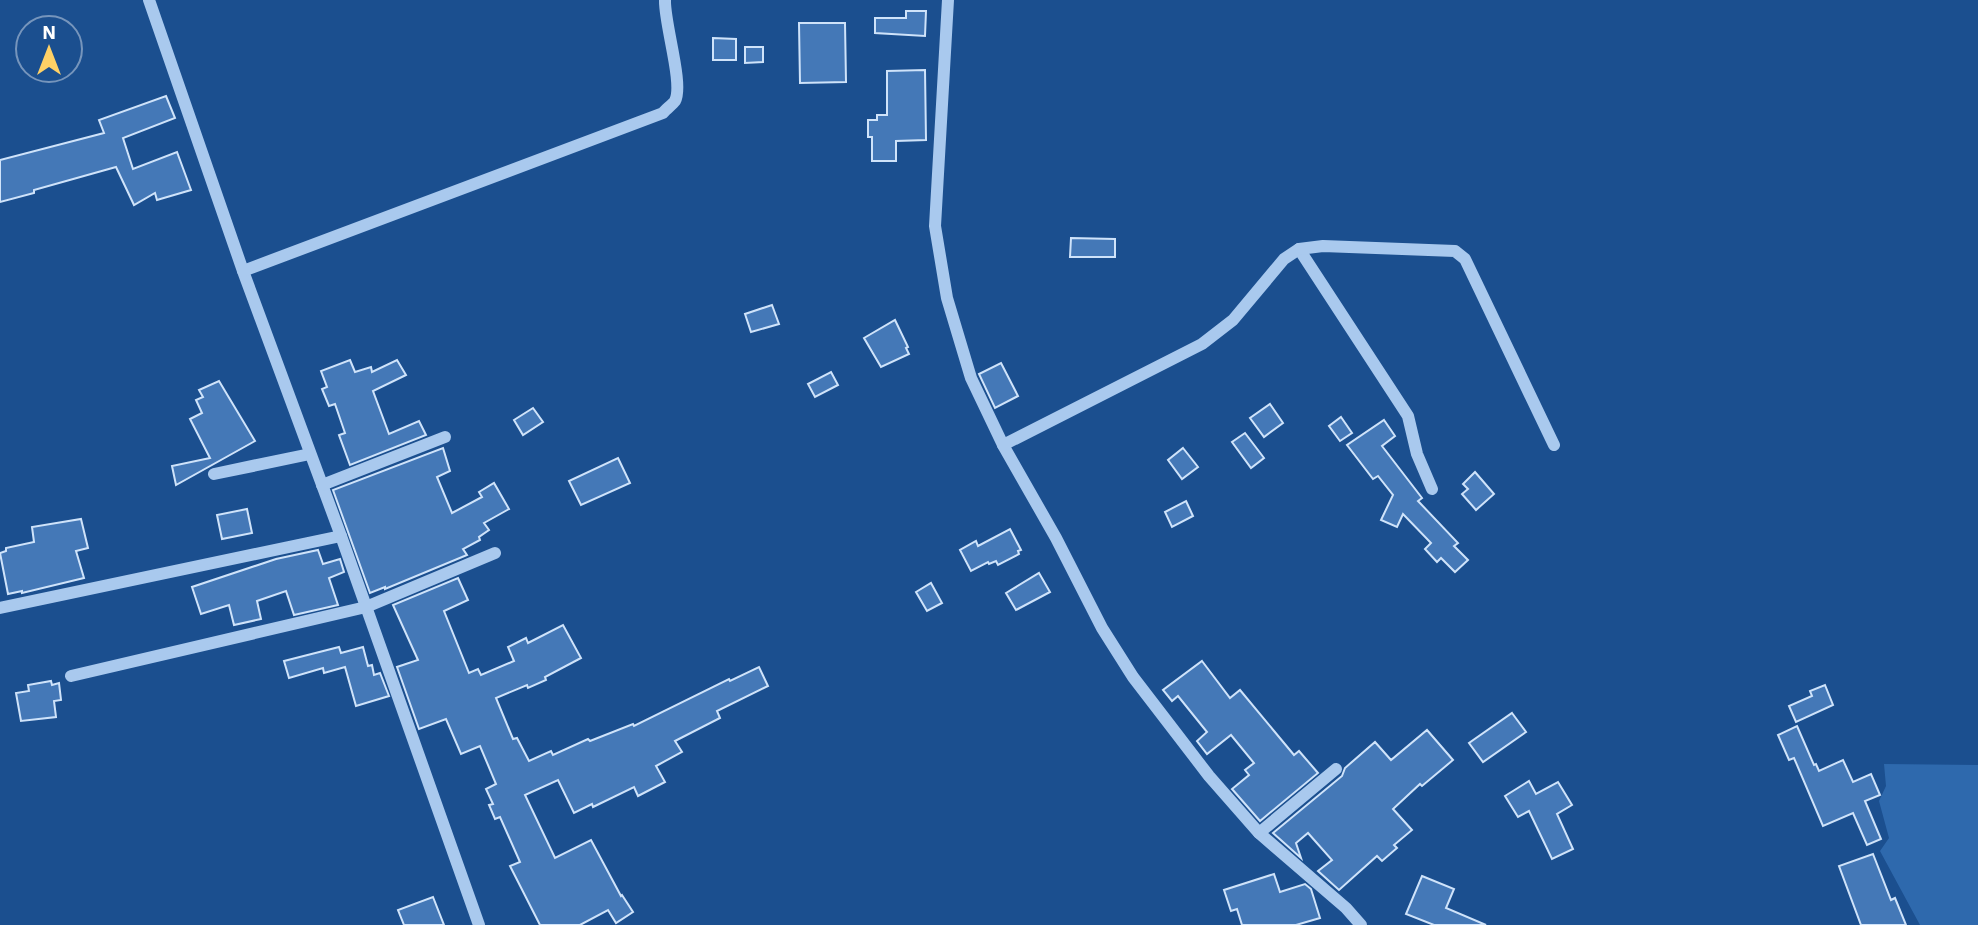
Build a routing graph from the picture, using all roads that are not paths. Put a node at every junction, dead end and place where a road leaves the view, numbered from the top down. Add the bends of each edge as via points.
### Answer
1 (149, 0) edge
2 (665, 0) edge
3 (948, 0) edge
4 (1299, 249) junction
5 (243, 271) junction
6 (445, 437) dead end
7 (1003, 445) junction
8 (1554, 445) dead end
9 (310, 454) junction
10 (214, 474) dead end
11 (321, 485) junction
12 (1432, 489) dead end
13 (341, 536) junction
14 (495, 553) dead end
15 (366, 607) junction
16 (0, 608) edge
17 (71, 676) dead end
18 (1336, 769) dead end
19 (1259, 833) junction
20 (479, 925) edge
21 (1361, 925) edge

1 - 5 street
2 - 5 street via 677,80 675,100 663,113
3 - 7 street via 935,226 947,298 971,378
4 - 7 street via 1284,258 1233,320 1202,344
4 - 8 street via 1455,251 1465,260
4 - 12 street via 1408,416
5 - 9 street
6 - 11 street
7 - 19 street via 1133,677
9 - 10 street
9 - 11 street
11 - 13 street
13 - 15 street
13 - 16 street
14 - 15 street
15 - 17 street
15 - 20 street
18 - 19 street
19 - 21 street

